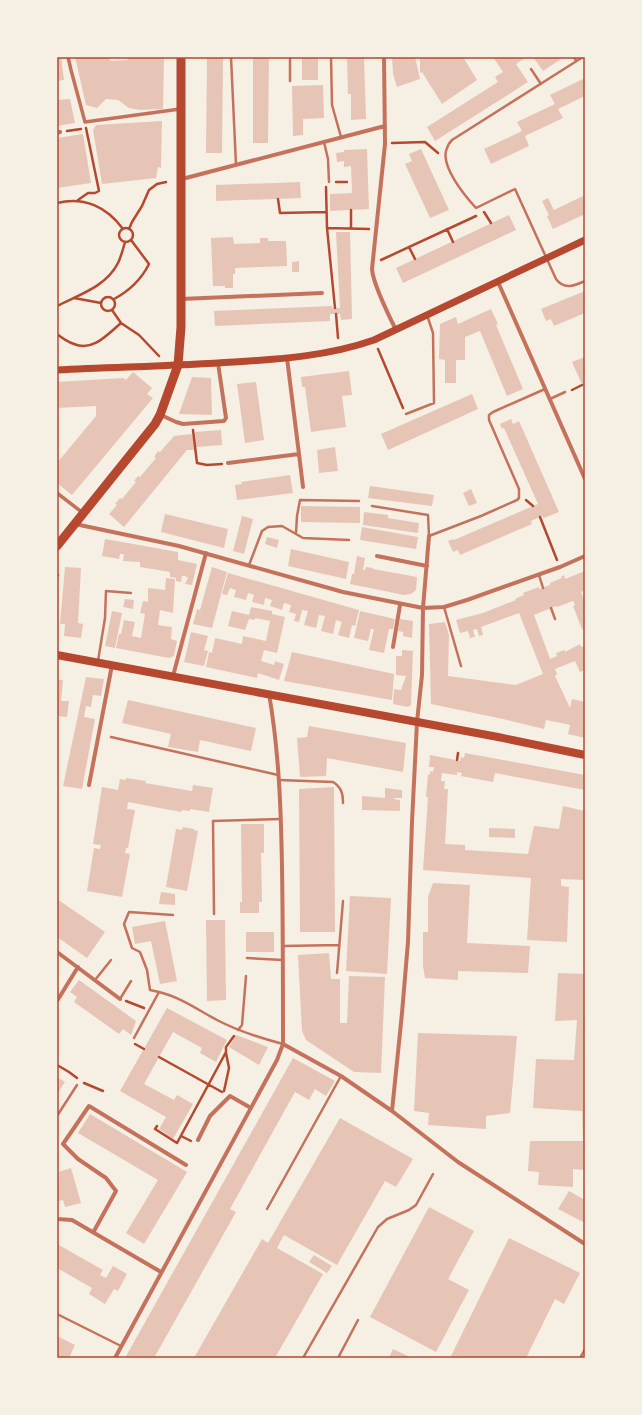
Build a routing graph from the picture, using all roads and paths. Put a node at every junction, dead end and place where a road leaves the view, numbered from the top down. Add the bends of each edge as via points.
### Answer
1 (68, 57) edge
2 (182, 57) edge
3 (230, 57) edge
4 (290, 57) edge
5 (331, 57) edge
6 (384, 57) edge
7 (574, 57) edge
8 (583, 57) edge
9 (576, 61) junction
10 (531, 69) dead end
11 (290, 81) dead end
12 (541, 84) junction
13 (182, 109) junction
14 (85, 122) junction
15 (385, 126) junction
16 (79, 129) dead end
17 (74, 130) dead end
18 (341, 137) junction
19 (324, 142) junction
20 (384, 144) junction
21 (446, 160) junction
22 (236, 165) junction
23 (182, 179) junction
24 (166, 182) dead end
25 (329, 182) joint
26 (278, 199) dead end
27 (78, 200) junction
28 (57, 203) edge
29 (351, 210) dead end
30 (326, 212) junction
31 (491, 223) dead end
32 (327, 228) junction
33 (351, 228) junction
34 (123, 229) junction
35 (129, 229) junction
36 (376, 229) junction
37 (447, 229) junction
38 (131, 240) junction
39 (585, 240) edge
40 (125, 242) junction
41 (452, 242) dead end
42 (409, 247) junction
43 (415, 259) dead end
44 (546, 259) junction
45 (381, 260) dead end
46 (585, 281) edge
47 (498, 282) junction
48 (322, 293) dead end
49 (72, 298) junction
50 (114, 299) junction
51 (181, 299) junction
52 (101, 303) junction
53 (57, 306) edge
54 (335, 308) dead end
55 (112, 310) junction
56 (336, 314) dead end
57 (427, 315) junction
58 (121, 323) junction
59 (396, 330) junction
60 (57, 334) edge
61 (338, 338) dead end
62 (378, 349) dead end
63 (160, 358) dead end
64 (287, 358) junction
65 (218, 363) junction
66 (178, 365) junction
67 (57, 370) edge
68 (582, 385) dead end
69 (546, 389) junction
70 (565, 392) joint
71 (550, 399) junction
72 (406, 414) joint
73 (160, 415) junction
74 (192, 424) junction
75 (299, 454) junction
76 (228, 463) joint
77 (585, 479) edge
78 (303, 486) dead end
79 (57, 493) edge
80 (359, 501) dead end
81 (372, 506) dead end
82 (84, 514) junction
83 (540, 517) dead end
84 (75, 524) junction
85 (296, 533) junction
86 (429, 536) junction
87 (349, 540) dead end
88 (57, 546) edge
89 (206, 553) junction
90 (377, 556) dead end
91 (585, 556) edge
92 (249, 565) junction
93 (427, 566) junction
94 (560, 568) junction
95 (539, 575) junction
96 (543, 588) dead end
97 (131, 593) dead end
98 (400, 605) junction
99 (444, 607) junction
100 (423, 608) junction
101 (551, 608) dead end
102 (556, 619) dead end
103 (393, 647) dead end
104 (57, 654) edge
105 (98, 662) junction
106 (112, 665) junction
107 (461, 666) dead end
108 (174, 676) junction
109 (269, 694) junction
110 (417, 722) junction
111 (111, 737) dead end
112 (458, 752) dead end
113 (585, 755) edge
114 (457, 760) dead end
115 (278, 775) junction
116 (278, 780) junction
117 (89, 785) dead end
118 (343, 803) dead end
119 (281, 819) junction
120 (343, 901) dead end
121 (214, 914) dead end
122 (173, 915) dead end
123 (339, 945) junction
124 (283, 946) junction
125 (57, 952) edge
126 (247, 958) dead end
127 (111, 960) dead end
128 (283, 960) junction
129 (78, 967) junction
130 (337, 972) dead end
131 (246, 976) dead end
132 (95, 981) junction
133 (131, 981) dead end
134 (159, 992) junction
135 (120, 999) junction
136 (57, 1001) edge
137 (150, 1009) junction
138 (238, 1030) junction
139 (134, 1038) dead end
140 (283, 1044) junction
141 (226, 1052) junction
142 (159, 1057) dead end
143 (341, 1076) junction
144 (208, 1084) junction
145 (77, 1085) dead end
146 (251, 1108) junction
147 (392, 1111) junction
148 (57, 1116) edge
149 (156, 1126) dead end
150 (198, 1140) dead end
151 (186, 1166) dead end
152 (433, 1174) dead end
153 (267, 1209) dead end
154 (57, 1219) edge
155 (94, 1231) junction
156 (585, 1244) edge
157 (162, 1272) junction
158 (57, 1314) edge
159 (358, 1320) dead end
160 (121, 1347) junction
161 (585, 1349) edge
162 (115, 1358) edge
163 (303, 1358) edge
164 (338, 1358) edge
165 (580, 1358) edge

1 - 14 street
2 - 13 highway
3 - 22 lane
4 - 11 lane
5 - 18 lane via 332,105
6 - 15 street
7 - 9 lane
8 - 9 lane
9 - 12 lane
10 - 12 lane
12 - 21 lane via 452,140 446,149
13 - 14 street
13 - 23 highway
14 - 27 path via 99,191 88,193
15 - 18 street
15 - 20 street
16 - 17 path
18 - 19 street
19 - 22 street
19 - 25 lane
20 - 21 path via 425,142
20 - 36 street
21 - 44 lane via 459,189 476,208 514,189
22 - 23 street
23 - 51 highway
24 - 35 path via 157,184 149,190
25 - 30 path via 326,182
26 - 30 path via 280,214
27 - 28 path
27 - 34 path via 115,217
29 - 33 path
30 - 32 path
31 - 37 path via 485,212
32 - 33 path
32 - 54 path
33 - 36 path
34 - 35 path
34 - 40 path via 118,236
35 - 38 path via 133,234
36 - 59 street via 372,274
37 - 41 path
37 - 42 path
38 - 40 path
38 - 50 path via 149,264 131,288
39 - 44 main road
40 - 49 path via 117,264 109,274 86,293
42 - 43 path
42 - 45 path
44 - 46 lane via 559,284 567,287
44 - 47 main road
47 - 57 main road
47 - 69 street
48 - 51 street
49 - 52 path
49 - 53 path
50 - 52 path via 106,297
50 - 55 path via 116,304
51 - 66 highway
52 - 55 path via 105,310
55 - 58 path
56 - 61 path
57 - 59 main road
57 - 72 lane via 433,333 434,403
58 - 60 path via 90,346 72,344
58 - 63 path via 139,335
59 - 64 main road via 343,350
62 - 72 path
64 - 65 main road
64 - 75 street
65 - 66 main road
65 - 74 street via 226,418 224,421
66 - 67 main road
66 - 73 highway
68 - 70 path
69 - 71 street
69 - 86 lane via 489,415 519,489 519,498
70 - 71 lane
71 - 77 street
73 - 74 street via 176,422
73 - 82 highway
74 - 76 path via 197,464
75 - 76 street
75 - 78 street
79 - 82 street
80 - 85 lane via 300,500 296,516
81 - 86 lane via 428,515
82 - 84 highway
83 - 94 path
84 - 88 highway
84 - 89 street
85 - 87 lane via 303,538
85 - 92 lane via 282,526 262,530
86 - 93 street
89 - 92 street
89 - 108 street
90 - 93 street
91 - 94 street
92 - 98 street via 343,592
93 - 100 street
94 - 95 street
95 - 96 lane
95 - 99 street
97 - 105 lane via 106,591 105,618
98 - 100 street
98 - 103 street
99 - 100 street
99 - 107 lane
100 - 110 street via 422,675
101 - 102 lane
104 - 105 main road
105 - 106 main road
106 - 108 main road
106 - 117 street
108 - 109 main road
109 - 110 main road
109 - 115 street
110 - 113 main road
110 - 147 street via 408,942
111 - 115 lane
112 - 114 path
115 - 116 street
116 - 118 lane via 333,782 343,795
116 - 119 street
119 - 121 lane via 213,821
119 - 124 street
120 - 123 lane
122 - 134 lane via 129,912 124,924 132,948 140,952 147,970 150,990
123 - 124 lane
123 - 130 lane
124 - 128 street
125 - 129 street
126 - 128 lane
127 - 132 lane
128 - 140 street
129 - 132 street
129 - 136 street
131 - 138 lane via 242,1025
132 - 135 street
133 - 135 lane
134 - 137 lane
134 - 138 lane
135 - 137 path
137 - 139 lane
138 - 140 lane
138 - 141 path via 226,1047
140 - 143 street
140 - 146 street via 278,1060
141 - 144 path
141 - 144 path via 229,1068 224,1093
142 - 144 path
143 - 147 street
143 - 153 lane
144 - 149 path via 177,1143 155,1130
145 - 148 lane
146 - 150 street via 230,1096 210,1116
146 - 157 street
147 - 156 street via 458,1162
151 - 155 street via 89,1106 63,1144 78,1159 106,1178 116,1191
152 - 163 lane via 416,1205 387,1219 378,1227
154 - 155 street via 72,1220
155 - 157 street
157 - 160 street
158 - 160 lane
159 - 164 lane
160 - 162 street
161 - 165 lane

